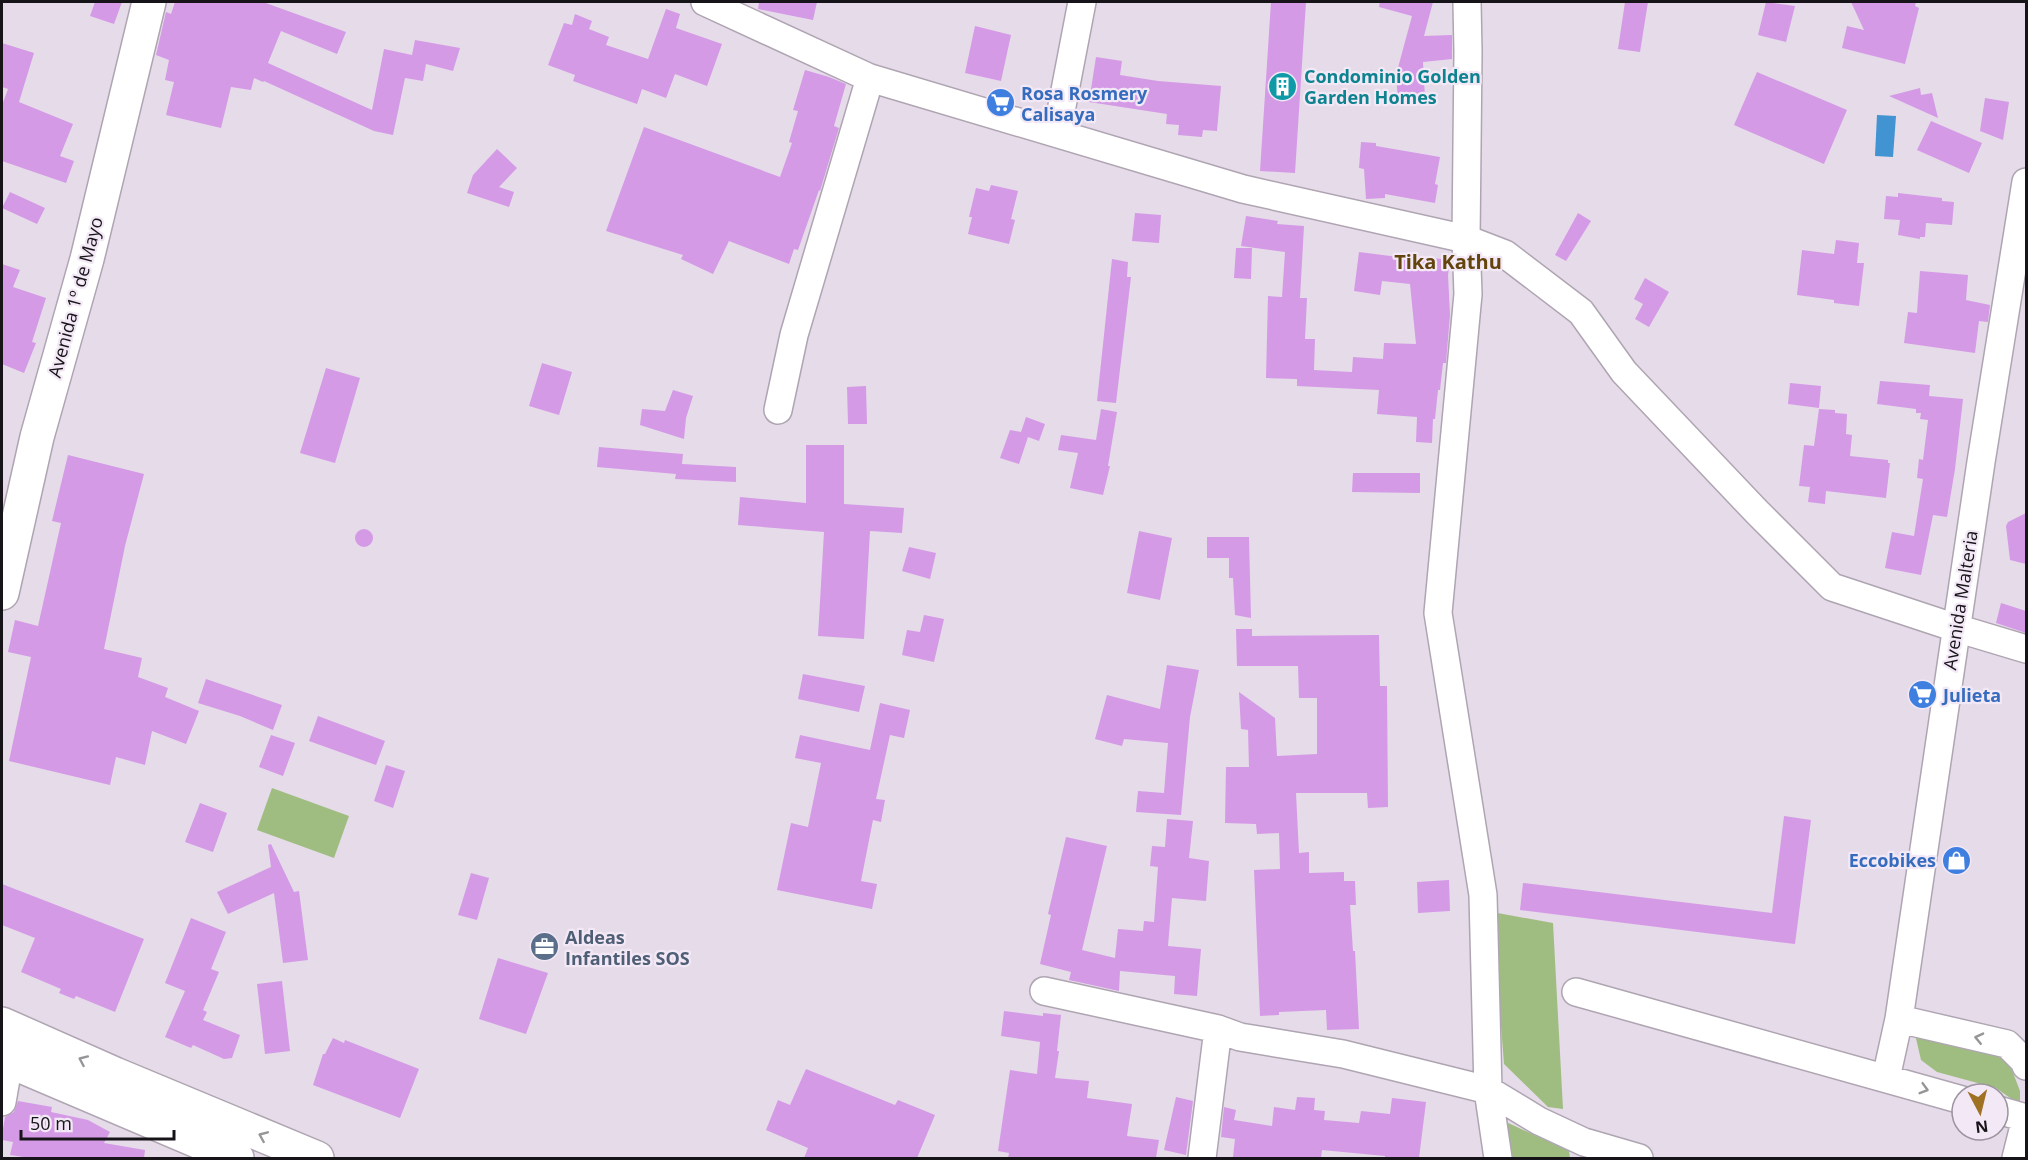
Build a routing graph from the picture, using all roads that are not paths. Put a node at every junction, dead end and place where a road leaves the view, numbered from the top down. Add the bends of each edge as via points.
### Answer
1 (149, 2) edge
2 (705, 2) edge
3 (1082, 2) edge
4 (1467, 2) edge
5 (870, 78) junction
6 (1057, 132) junction
7 (2026, 182) edge
8 (1466, 238) junction
9 (778, 410) dead end
10 (2, 593) edge
11 (1956, 628) junction
12 (2026, 649) edge
13 (1044, 991) dead end
14 (1576, 992) dead end
15 (1899, 1019) junction
16 (1218, 1029) junction
17 (8, 1044) edge
18 (2026, 1066) edge
19 (1886, 1078) junction
20 (1488, 1090) junction
21 (1950, 1097) edge
22 (2, 1102) edge
23 (2010, 1113) edge
24 (2026, 1118) edge
25 (237, 1158) edge
26 (317, 1158) edge
27 (1202, 1158) edge
28 (1498, 1158) edge
29 (1639, 1158) edge
30 (2016, 1158) edge

1 - 10 main road, Avenida 1º de Mayo via 87,259 37,437
2 - 5 street
3 - 6 street
4 - 8 street
5 - 6 street
5 - 9 street via 794,335
6 - 8 street via 1243,189
7 - 11 street, Avenida Malteria
8 - 11 street via 1505,255 1581,312 1623,372 1832,587
8 - 20 street via 1468,294 1438,613 1483,895
11 - 12 street
11 - 15 street, Avenida Malteria
13 - 16 street
14 - 19 street
18 -> 15 street via 2007,1044
15 - 19 street, Avenida Malteria
16 - 20 street via 1240,1037 1343,1054
16 - 27 street
17 - 22 street
17 - 25 main road
26 -> 17 main road via 115,1074
19 -> 21 street
20 - 28 street
20 - 29 street via 1584,1142
23 - 24 street
24 - 30 street

